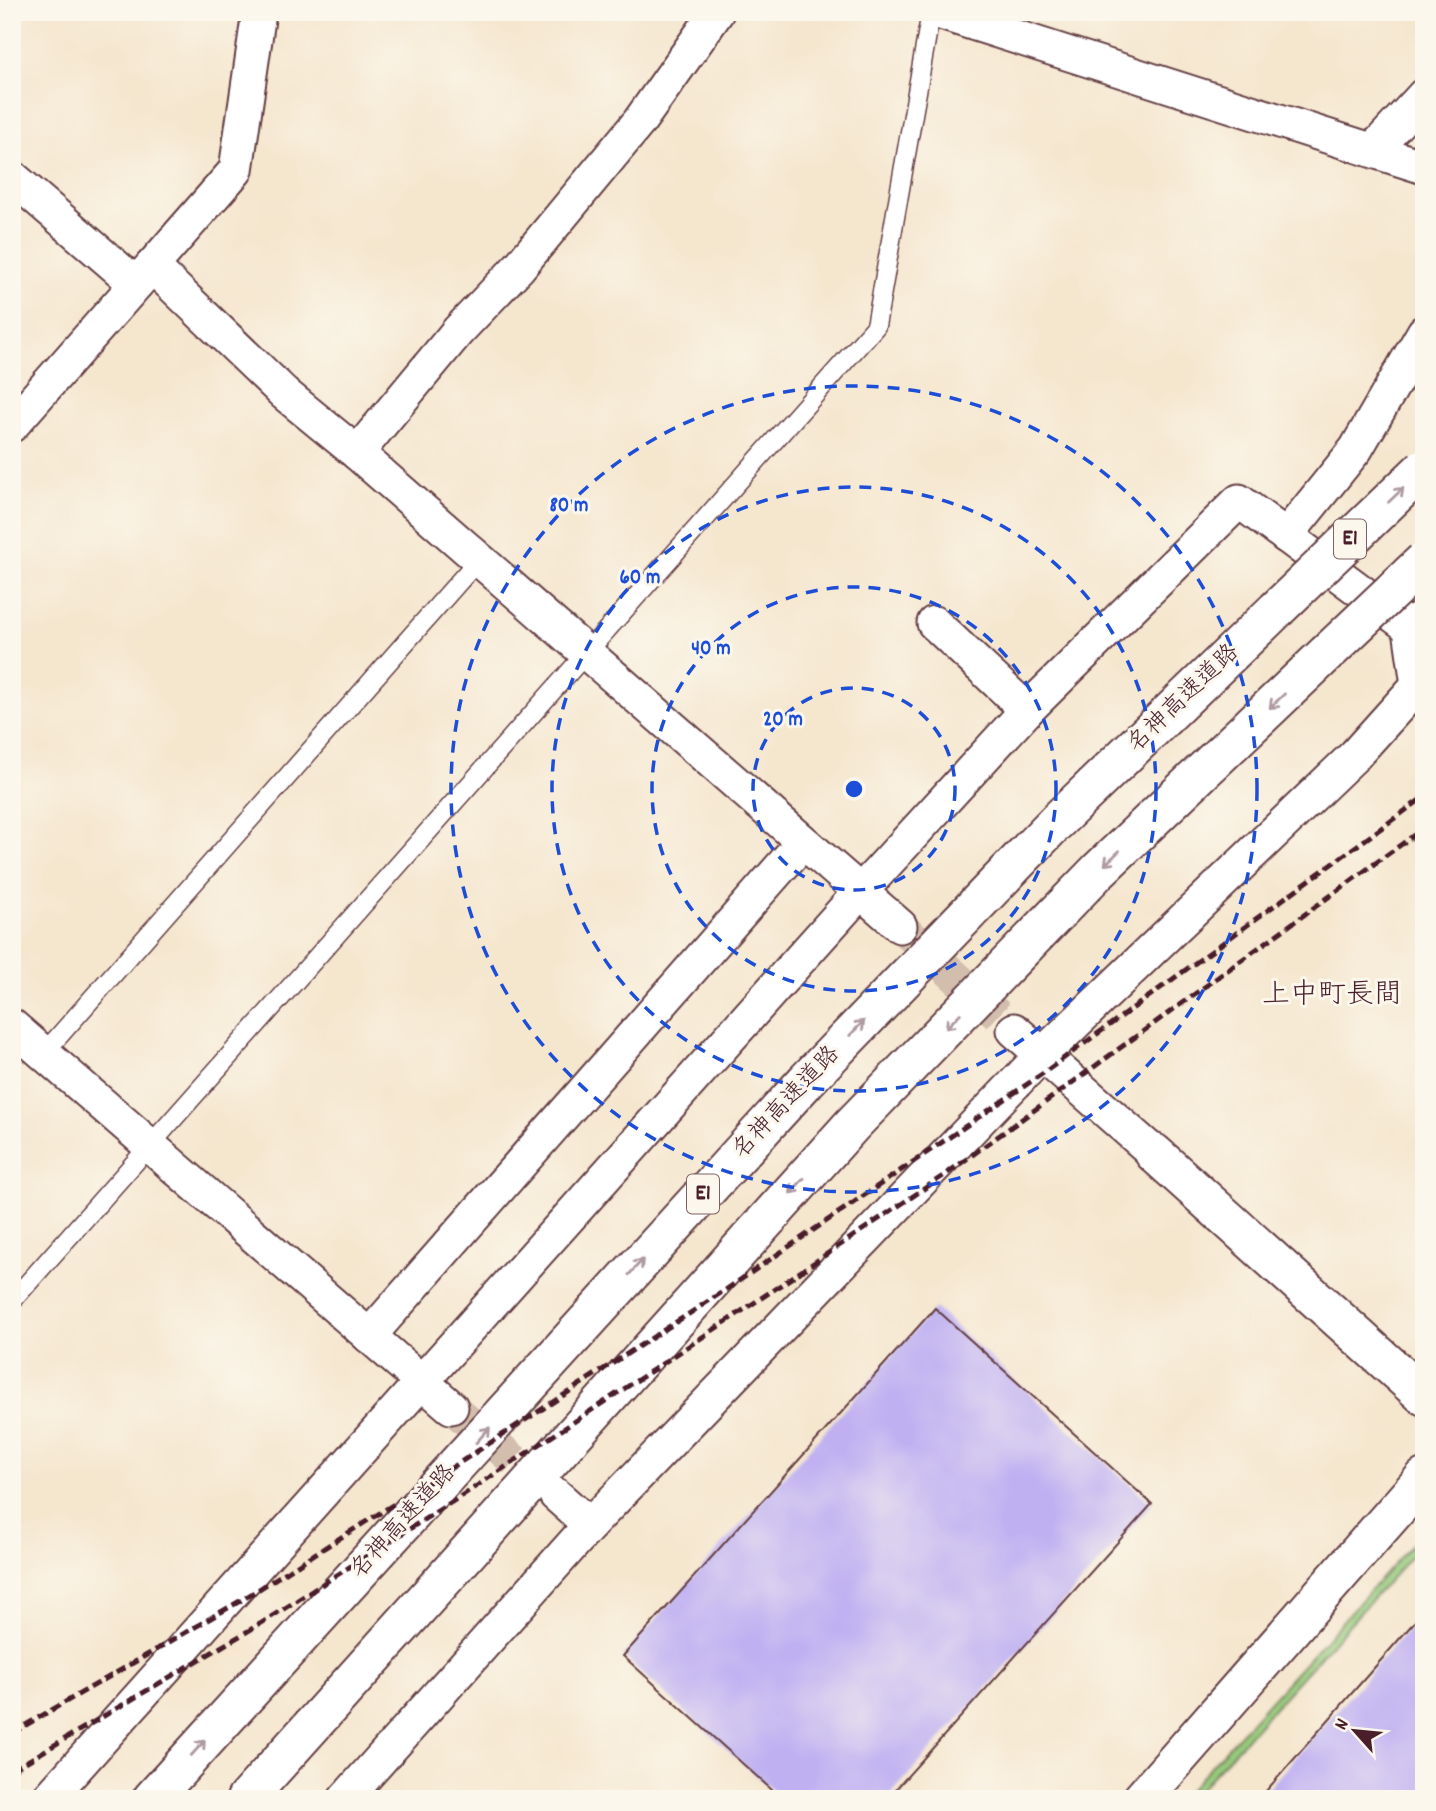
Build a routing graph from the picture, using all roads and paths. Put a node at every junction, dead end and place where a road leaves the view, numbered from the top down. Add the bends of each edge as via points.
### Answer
1 (259, 12) edge
2 (717, 12) edge
3 (931, 12) edge
4 (938, 12) edge
5 (1424, 95) edge
6 (1373, 150) junction
7 (1424, 167) edge
8 (12, 177) edge
9 (144, 275) junction
10 (1424, 332) edge
11 (12, 425) edge
12 (357, 453) junction
13 (1424, 468) edge
14 (1286, 536) junction
15 (479, 559) junction
16 (1424, 561) edge
17 (934, 623) dead end
18 (1419, 628) edge
19 (587, 654) junction
20 (1027, 710) junction
21 (803, 842) junction
22 (861, 891) junction
23 (900, 926) tunnel mouth
24 (12, 1026) edge
25 (1014, 1030) tunnel mouth
26 (44, 1053) junction
27 (1043, 1054) junction
28 (150, 1146) junction
29 (1154, 1153) joint
30 (12, 1301) edge
31 (369, 1336) junction
32 (422, 1381) junction
33 (1424, 1396) edge
34 (451, 1407) tunnel mouth
35 (1424, 1478) edge
36 (556, 1495) tunnel mouth
37 (590, 1525) junction
38 (48, 1799) edge
39 (152, 1799) edge
40 (247, 1799) edge
41 (345, 1799) edge
42 (1142, 1799) edge

1 - 9 street via 236,170
2 - 12 street via 639,122
3 - 19 lane via 876,326
4 - 6 street
5 - 6 street
6 - 7 street
8 - 9 street
9 - 11 street
9 - 12 street
10 - 14 street via 1356,449
12 - 15 street
39 -> 13 main road, 名神高速道路 / E1, bridge via 806,1081 1054,824
14 - 18 street
14 - 20 street via 1239,500
15 - 19 street
15 - 26 lane
16 -> 40 main road, bridge via 1099,870 852,1125
17 - 20 street
18 - 27 street via 1418,685 1355,755
19 - 21 street
19 - 28 lane
20 - 22 street
21 - 22 street
21 - 31 street
22 - 23 street
22 - 32 street
24 - 26 street
25 - 27 street
26 - 28 street
27 - 29 street
27 - 37 street
28 - 30 lane
28 - 31 street
29 - 33 main road
31 - 32 street
32 - 34 street
32 - 38 street
35 - 42 main road
36 - 37 street
37 - 41 street

